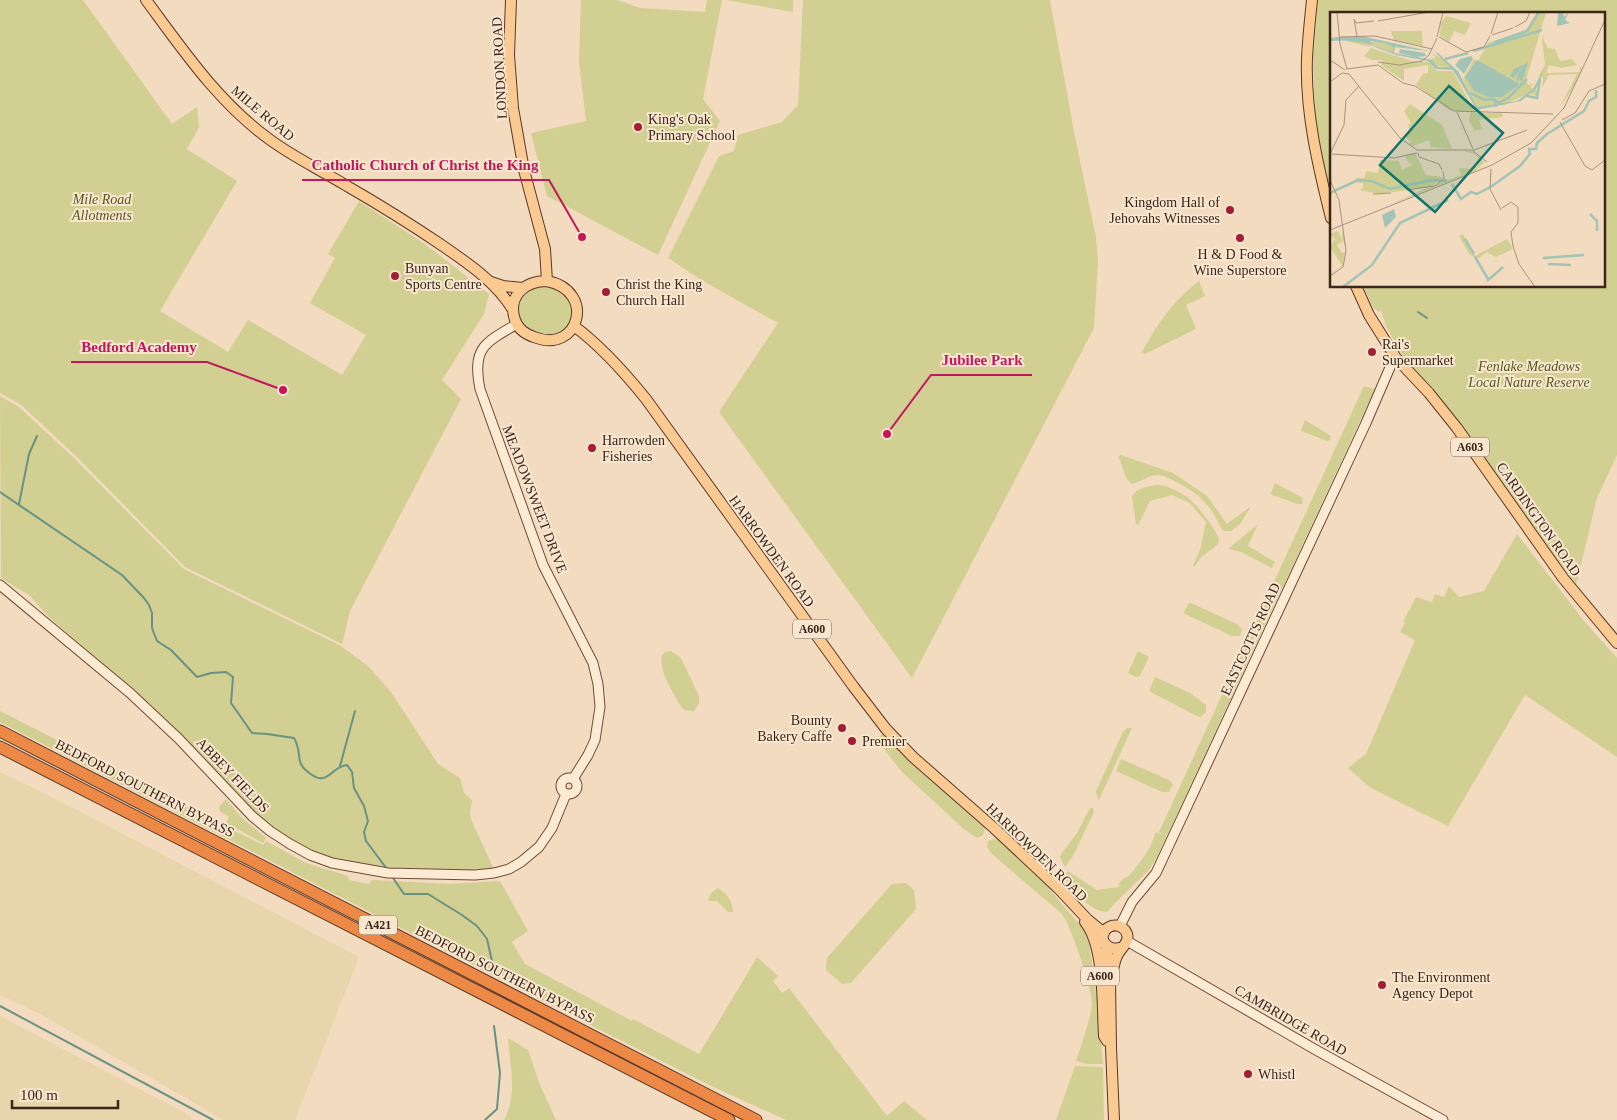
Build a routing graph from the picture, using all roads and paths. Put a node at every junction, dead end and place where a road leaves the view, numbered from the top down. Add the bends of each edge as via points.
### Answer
1 (146, 0) edge
2 (510, 0) edge
3 (1312, 0) edge
4 (1330, 214) edge
5 (490, 281) junction
6 (547, 281) junction
7 (523, 288) junction
8 (1357, 288) edge
9 (513, 310) junction
10 (517, 324) junction
11 (574, 326) junction
12 (1396, 358) junction
13 (0, 585) edge
14 (1617, 643) edge
15 (0, 731) edge
16 (0, 748) edge
17 (494, 873) joint
18 (1077, 909) junction
19 (1120, 926) junction
20 (1104, 933) junction
21 (1125, 944) junction
22 (1107, 946) junction
23 (1110, 980) junction
24 (1110, 1047) junction
25 (727, 1105) junction
26 (726, 1118) edge
27 (756, 1120) edge
28 (764, 1120) edge
29 (1114, 1120) edge
30 (1443, 1120) edge

1 - 5 main road, MILE ROAD via 213,88 262,134 409,224
2 - 6 main road, LONDON ROAD via 509,55 513,108 524,170 545,249
3 - 4 main road via 1307,59 1309,103 1315,152
5 - 7 main road, MILE ROAD
5 - 9 main road, MILE ROAD
6 - 7 main road
6 - 11 main road via 560,285 572,296 577,311
7 - 9 main road via 515,297
8 - 12 main road, CARDINGTON ROAD / A603
9 - 10 main road
10 - 11 main road via 529,335 546,340 562,337
10 - 17 street, MEADOWSWEET DRIVE via 484,346 478,359 480,390 543,565 593,663 600,707 595,740 588,755 573,779 562,782 566,794 552,828 539,847 521,862
11 - 18 main road, HARROWDEN ROAD / A600 via 616,365 646,399 886,729
12 - 14 main road, CARDINGTON ROAD / A603 via 1457,428 1563,578
12 - 19 street, EASTCOTTS ROAD via 1156,873 1132,902
13 - 17 street, ABBEY FIELDS via 130,693 252,816 290,844 332,863 388,873
15 - 25 highway, BEDFORD SOUTHERN BYPASS / A421
16 - 26 highway, BEDFORD SOUTHERN BYPASS / A421
18 - 20 main road, HARROWDEN ROAD / A600
18 - 24 main road, A600 via 1090,928 1096,945 1104,1036
19 - 20 main road via 1114,925
19 - 21 main road via 1127,935
20 - 22 main road, A600 via 1103,940
21 - 22 main road, A600 via 1117,949
21 - 23 main road via 1116,956
21 - 30 street, CAMBRIDGE ROAD
22 - 23 main road, A600
23 - 24 main road, A600
24 - 29 main road, A600
25 - 27 highway, BEDFORD SOUTHERN BYPASS / A421
25 - 28 highway, A421

